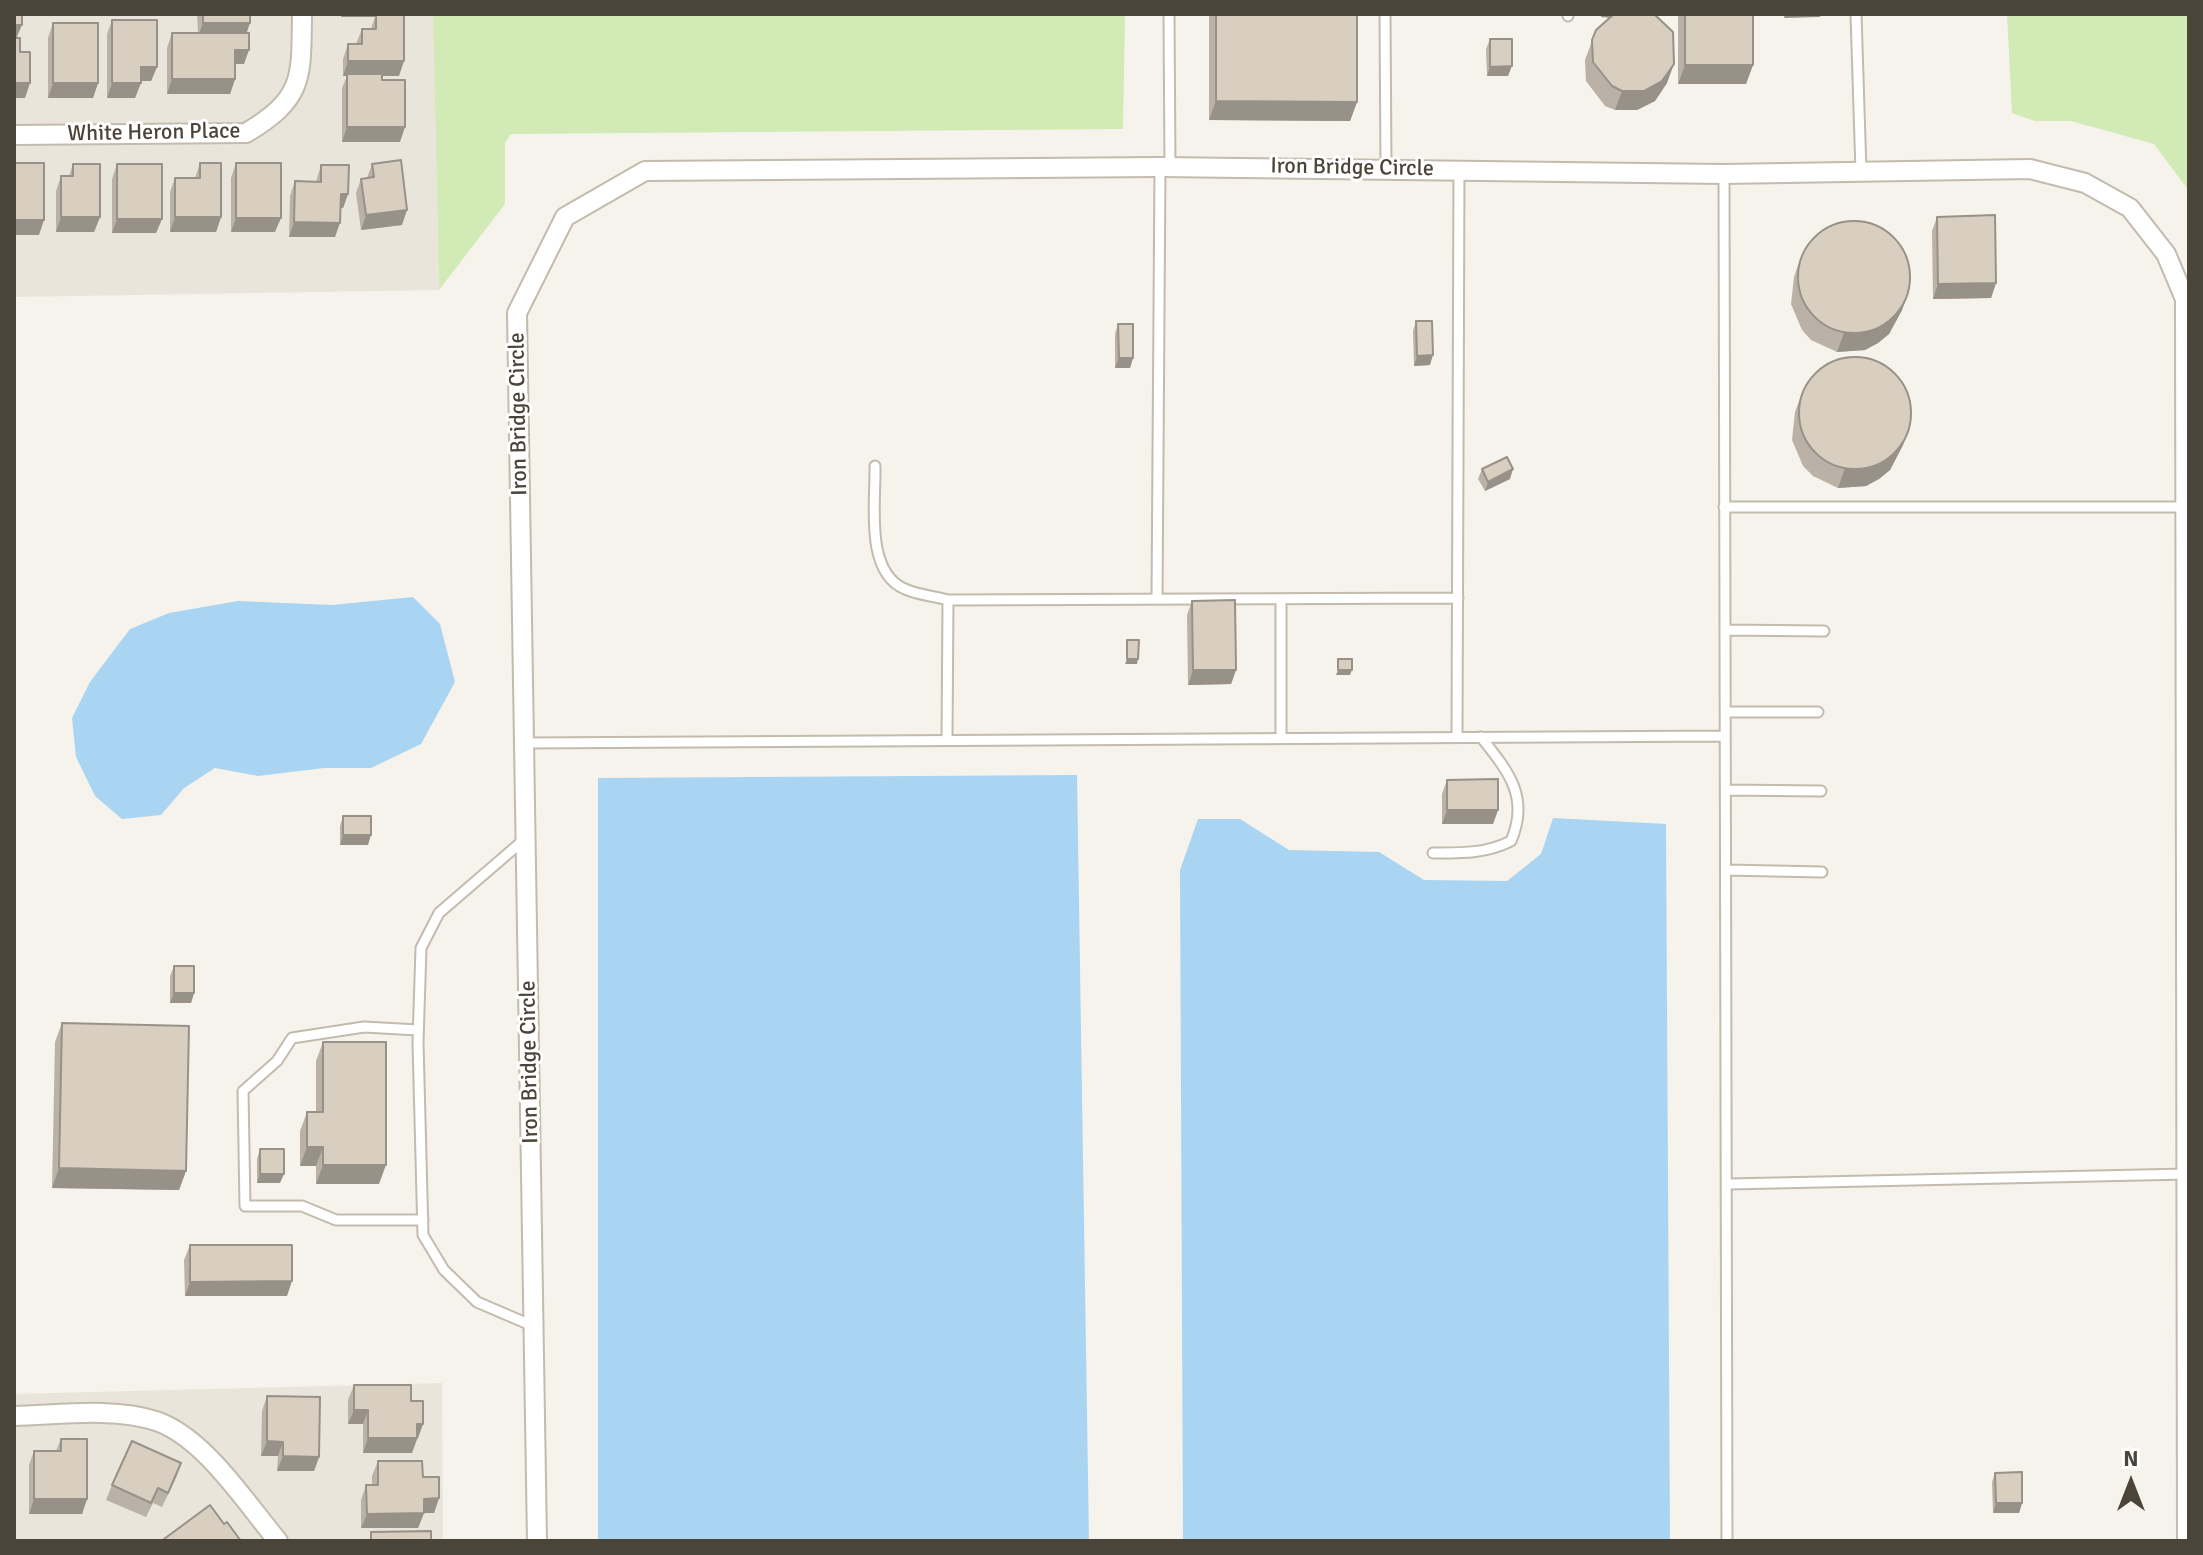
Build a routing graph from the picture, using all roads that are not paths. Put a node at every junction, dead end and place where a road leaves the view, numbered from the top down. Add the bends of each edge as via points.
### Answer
1 (302, 14) edge
2 (1169, 14) edge
3 (1385, 14) edge
4 (1856, 14) edge
5 (14, 135) edge
6 (1165, 167) junction
7 (1386, 168) junction
8 (1459, 170) junction
9 (1861, 172) junction
10 (1724, 174) junction
11 (875, 466) dead end
12 (1724, 507) junction
13 (2187, 507) junction
14 (1458, 598) junction
15 (1157, 599) junction
16 (1281, 599) junction
17 (948, 600) junction
18 (1725, 630) junction
19 (1824, 631) dead end
20 (1726, 712) junction
21 (1818, 712) dead end
22 (1725, 736) junction
23 (1457, 737) junction
24 (1481, 737) junction
25 (1281, 738) junction
26 (947, 740) junction
27 (526, 743) junction
28 (1726, 790) junction
29 (1821, 791) dead end
30 (2187, 817) edge
31 (528, 837) junction
32 (1433, 853) dead end
33 (1726, 870) junction
34 (1822, 872) dead end
35 (2188, 1011) edge
36 (418, 1030) junction
37 (2187, 1174) edge
38 (1729, 1184) junction
39 (423, 1220) junction
40 (533, 1326) junction
41 (14, 1416) edge
42 (278, 1541) edge
43 (537, 1541) edge
44 (1727, 1541) edge
45 (2187, 1541) edge

1 - 5 street, White Heron Place via 301,78 278,114 246,133
2 - 6 lane
3 - 7 lane
4 - 9 lane
6 - 7 street, Iron Bridge Circle
6 - 15 lane
6 - 27 street, Iron Bridge Circle via 645,171 565,217 517,313
7 - 8 street, Iron Bridge Circle
8 - 10 street, Iron Bridge Circle
8 - 14 lane
9 - 10 street, Iron Bridge Circle
9 - 13 street, Iron Bridge Circle via 2030,169 2085,183 2130,208 2166,254 2185,299
10 - 12 lane
11 - 17 lane via 876,546 888,576 903,589
12 - 13 lane
12 - 18 lane
13 - 30 street, Iron Bridge Circle
14 - 16 lane
14 - 23 lane
15 - 16 lane
15 - 17 lane
16 - 25 lane
17 - 26 lane
18 - 19 lane
18 - 20 lane
20 - 21 lane
20 - 22 lane
22 - 24 lane
22 - 28 lane
23 - 24 lane
23 - 25 lane
24 - 32 lane via 1516,785 1517,827 1511,841 1496,848
25 - 26 lane
26 - 27 lane
27 - 31 street, Iron Bridge Circle
28 - 29 lane
28 - 33 lane
30 - 35 street, Iron Bridge Circle
31 - 36 lane via 439,913 421,948
31 - 40 street, Iron Bridge Circle
33 - 34 lane
33 - 38 lane
35 - 37 street, Iron Bridge Circle
36 - 39 lane
36 - 39 lane via 364,1027 292,1038 277,1061 243,1091 245,1206 302,1206 336,1220
37 - 38 lane
37 - 45 street, Iron Bridge Circle
38 - 44 lane
39 - 40 lane via 423,1235 444,1270 477,1302
40 - 43 street, Iron Bridge Circle
41 - 42 street via 111,1414 156,1421 195,1443

